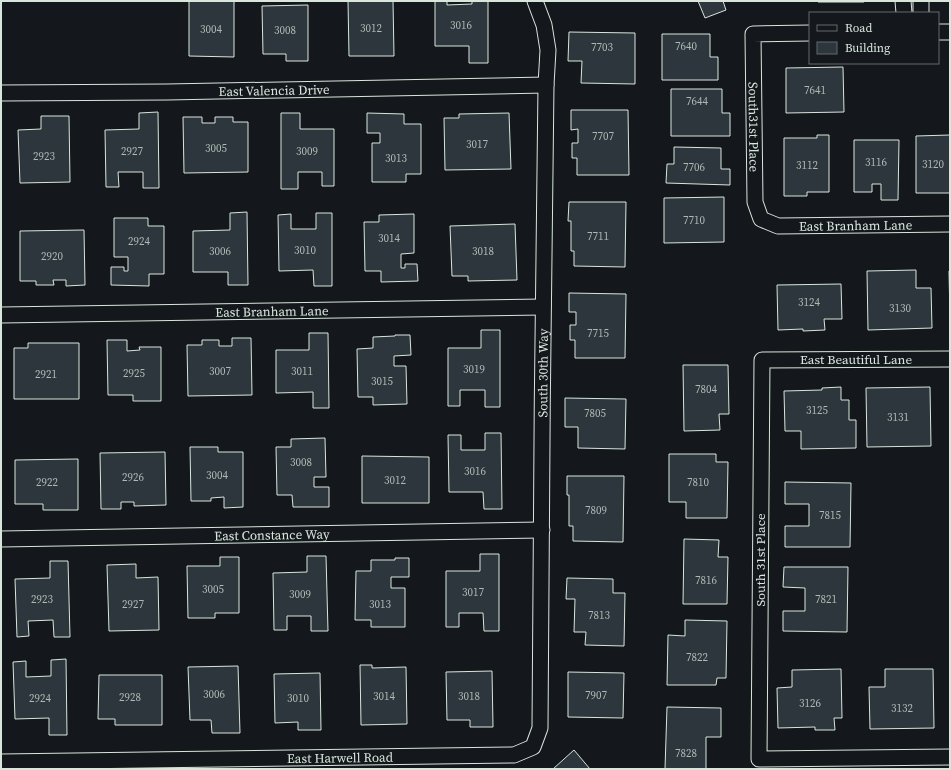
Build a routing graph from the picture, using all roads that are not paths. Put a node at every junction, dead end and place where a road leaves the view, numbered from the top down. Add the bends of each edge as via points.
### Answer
1 (535, 1) edge
2 (904, 1) edge
3 (921, 1) edge
4 (904, 12) edge
5 (921, 12) edge
6 (939, 32) edge
7 (950, 32) edge
8 (809, 33) edge
9 (546, 85) junction
10 (1, 93) edge
11 (761, 219) joint
12 (950, 224) edge
13 (543, 307) junction
14 (1, 315) edge
15 (950, 359) edge
16 (762, 360) joint
17 (542, 530) junction
18 (1, 539) edge
19 (533, 747) joint
20 (950, 757) edge
21 (1, 762) edge

1 - 9 street, South 30th Way via 544,25 548,50
2 - 4 street
3 - 5 street
6 - 7 street
8 - 11 street, South31st Place via 753,34 755,202
9 - 10 street, East Valencia Drive
9 - 13 street, South 30th Way
11 - 12 street, East Branham Lane via 778,226
13 - 14 street, East Branham Lane
13 - 17 street, South 30th Way
15 - 16 street, East Beautiful Lane
16 - 20 street, South 31st Place via 759,759
17 - 18 street, East Constance Way
17 - 19 street, South 30th Way via 540,728
19 - 21 street, East Harwell Road via 514,755

